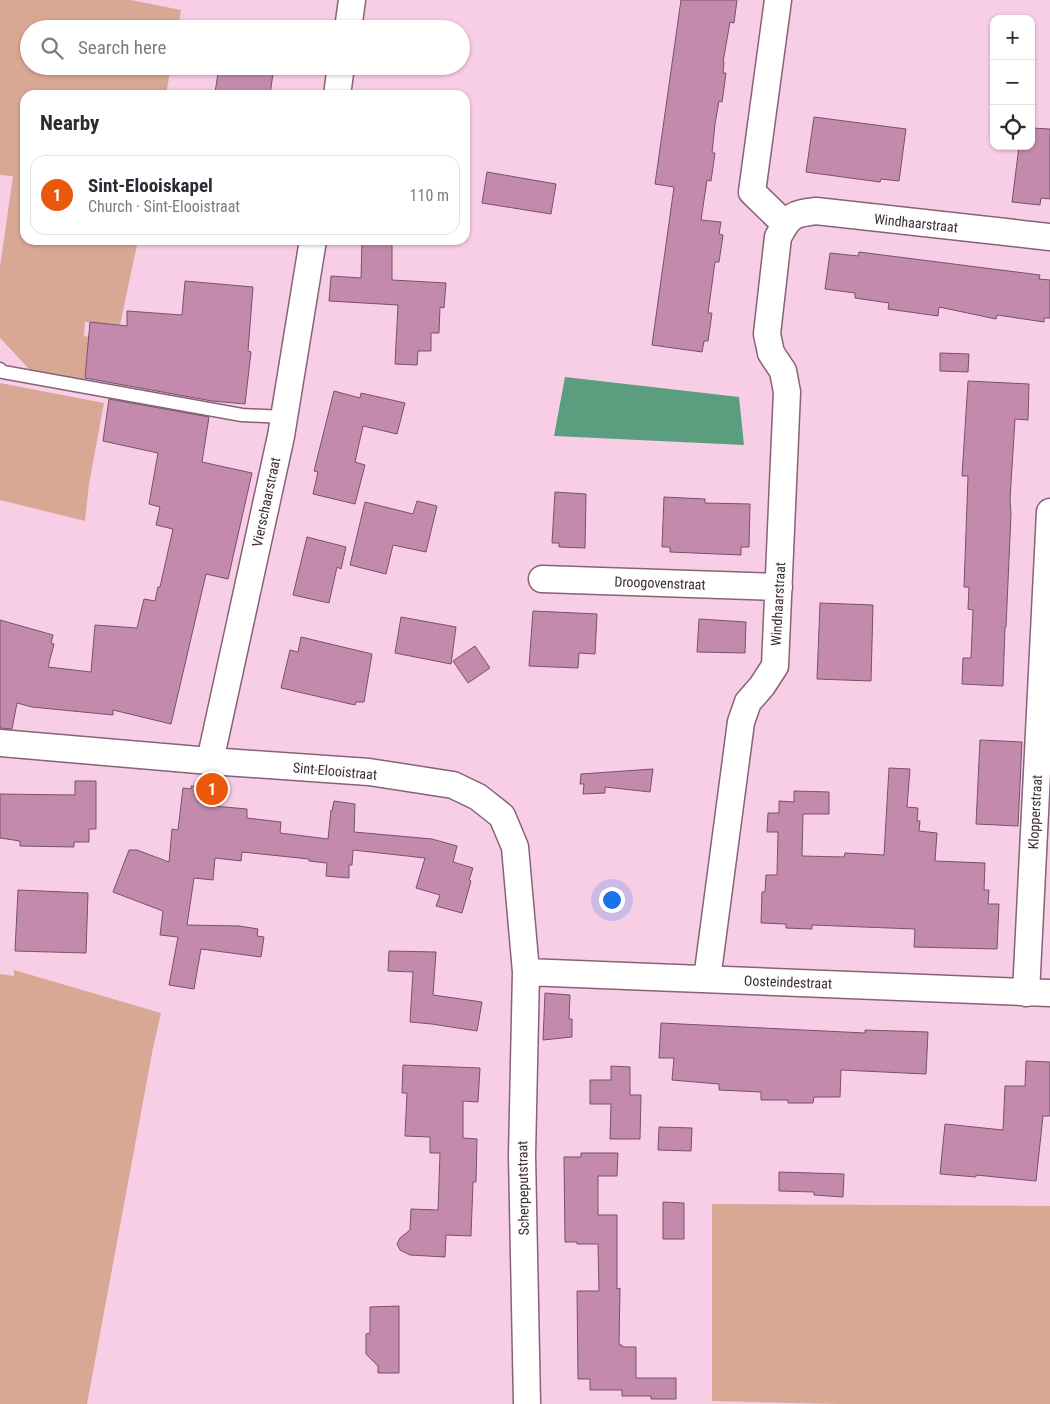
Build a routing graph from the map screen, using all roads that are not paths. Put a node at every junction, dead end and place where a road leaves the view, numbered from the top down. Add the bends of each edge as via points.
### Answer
1 (352, 0) edge
2 (778, 0) edge
3 (349, 20) edge
4 (340, 75) edge
5 (338, 90) edge
6 (785, 224) junction
7 (1050, 237) edge
8 (312, 245) edge
9 (0, 369) edge
10 (284, 417) junction
11 (1050, 512) edge
12 (542, 579) dead end
13 (779, 587) junction
14 (0, 743) edge
15 (210, 761) junction
16 (526, 972) junction
17 (707, 979) junction
18 (1038, 993) edge
19 (527, 1404) edge

1 - 3 street
2 - 6 street via 752,192
4 - 5 street
6 - 7 street, Windhaarstraat via 796,214 816,212
6 - 13 street, Windhaarstraat via 778,237 767,334 771,353 783,371 787,392
8 - 10 street, Vierschaarstraat
9 - 10 lane via 44,380 242,415
10 - 15 street, Vierschaarstraat
11 - 18 street, Klopperstraat
12 - 13 street, Droogovenstraat
13 - 17 street, Windhaarstraat via 775,666 748,702 741,722
14 - 15 street, Sint-Elooistraat
15 - 16 street, Sint-Elooistraat via 369,772 453,785 478,797 502,816 515,847
16 - 17 street, Oosteindestraat
16 - 19 street, Scherpeputstraat via 522,1155
17 - 18 street, Oosteindestraat

